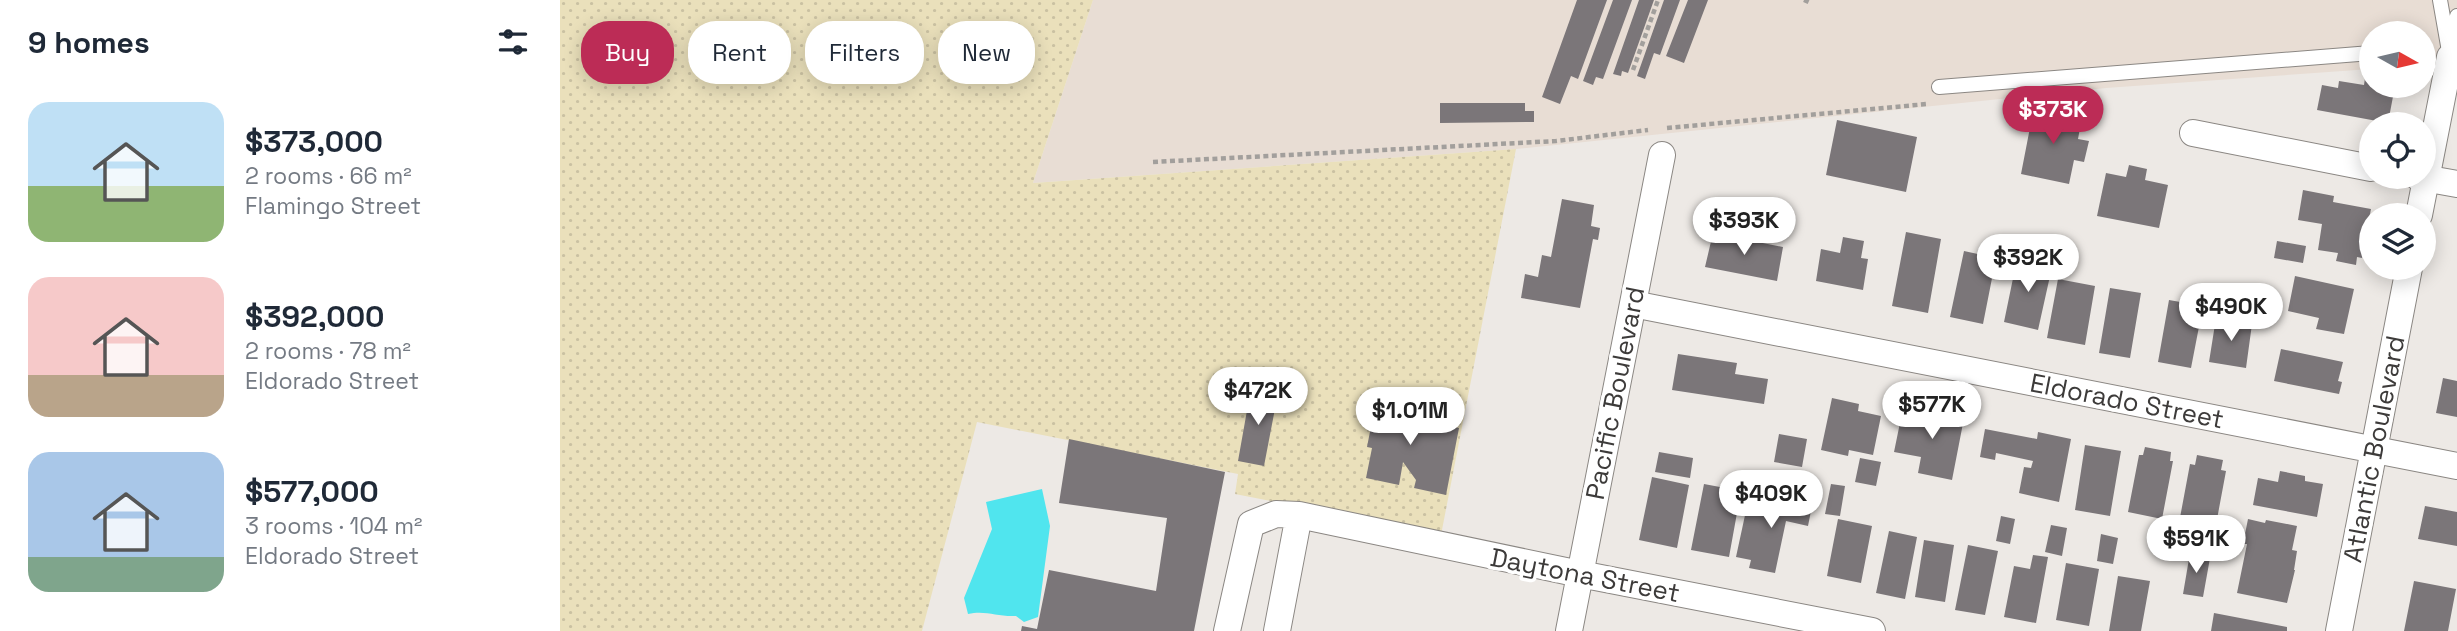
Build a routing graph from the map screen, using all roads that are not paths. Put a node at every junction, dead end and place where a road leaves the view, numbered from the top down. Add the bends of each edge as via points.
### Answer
1 (2440, 0) edge
2 (2457, 16) edge
3 (2359, 53) edge
4 (2450, 57) junction
5 (1939, 87) dead end
6 (2436, 118) edge
7 (2193, 133) dead end
8 (1662, 155) dead end
9 (2359, 166) edge
10 (2436, 180) edge
11 (2457, 184) edge
12 (2407, 280) edge
13 (1633, 304) junction
14 (2374, 450) junction
15 (2457, 466) edge
16 (1299, 515) junction
17 (1580, 574) junction
18 (1227, 631) edge
19 (1277, 631) edge
20 (1569, 631) edge
21 (1872, 631) edge
22 (2339, 631) edge

1 - 4 lane
2 - 4 lane
3 - 5 lane
4 - 6 street
7 - 9 street
8 - 13 street, Pacific Boulevard
10 - 11 street
12 - 14 street, Atlantic Boulevard
13 - 14 street, Eldorado Street
13 - 17 street, Pacific Boulevard
14 - 15 street, Eldorado Street
14 - 22 street, Atlantic Boulevard
16 - 17 street, Daytona Street
16 - 18 street, Daytona Street via 1276,514 1251,524
16 - 19 street
17 - 20 street, Pacific Boulevard
17 - 21 street, Daytona Street

